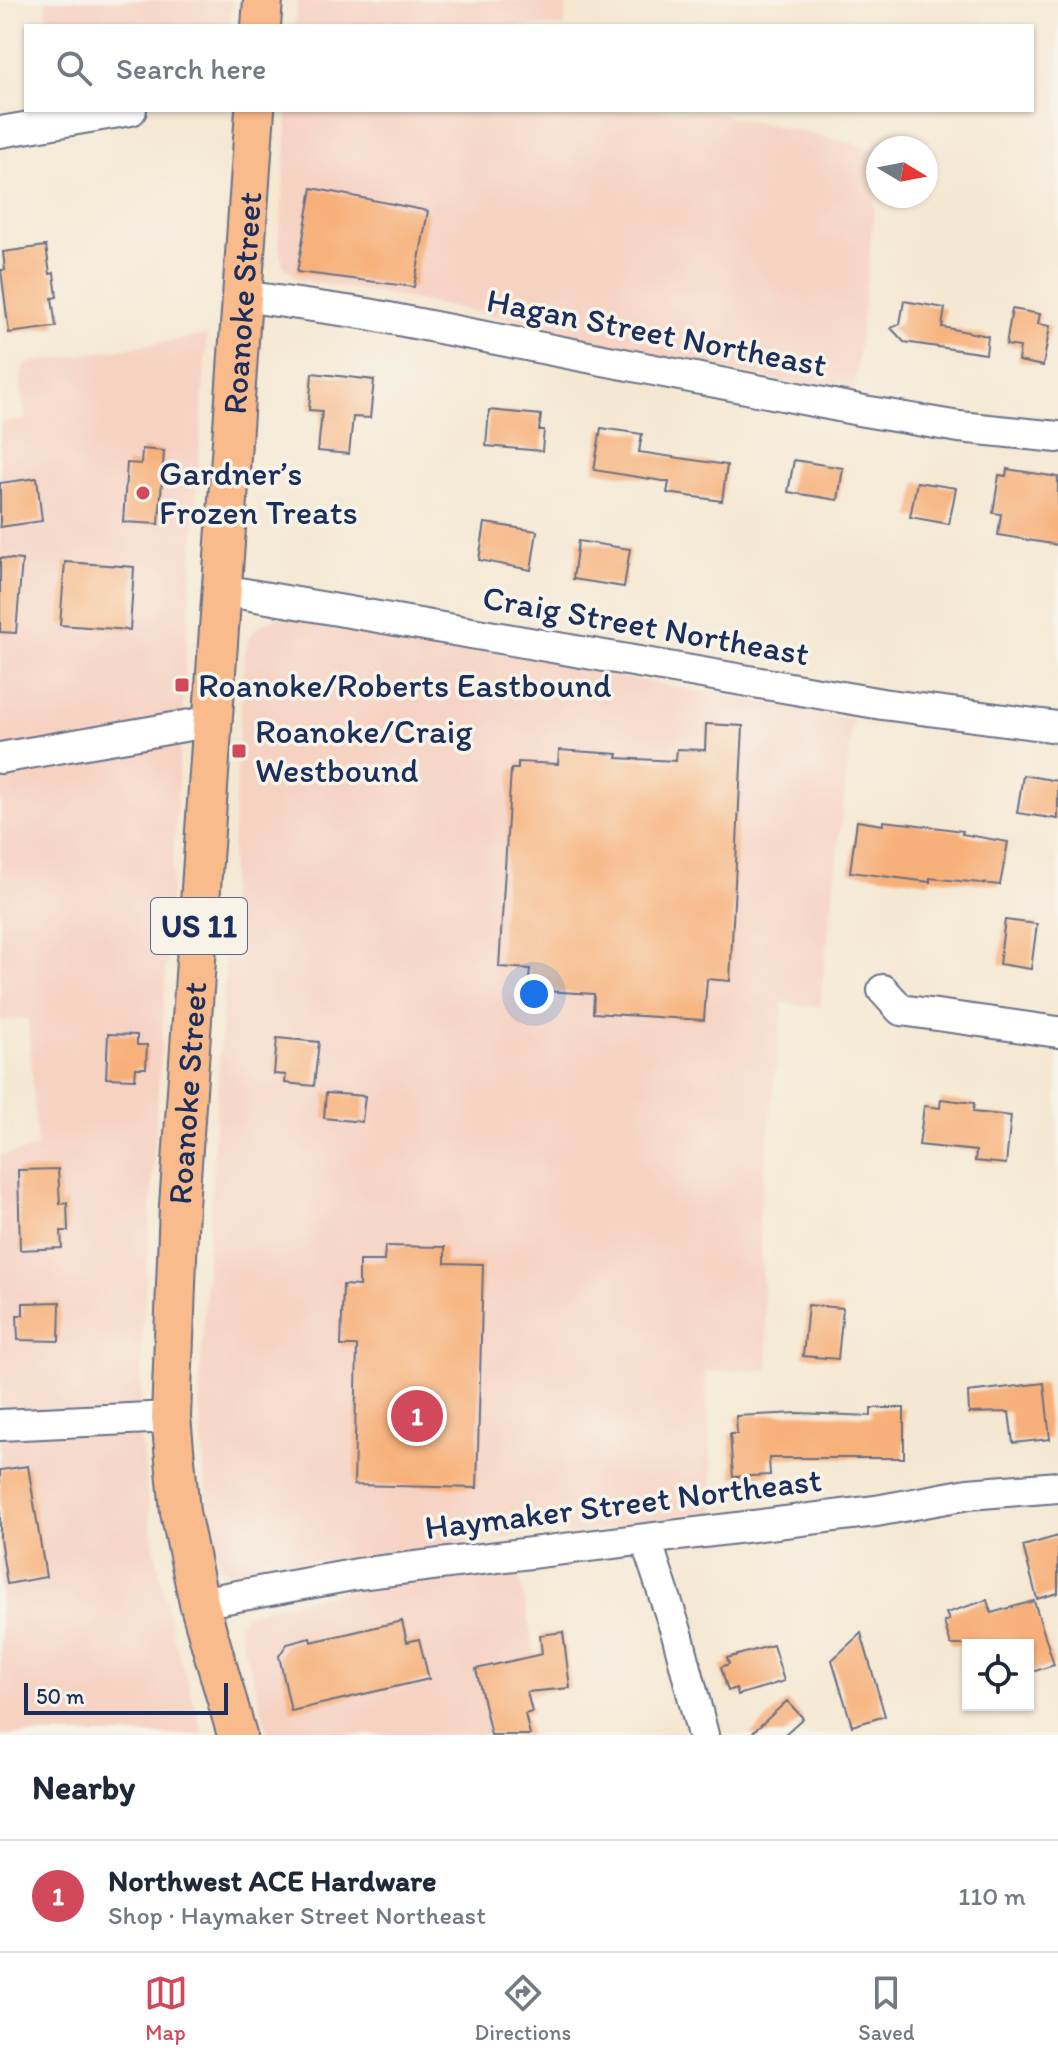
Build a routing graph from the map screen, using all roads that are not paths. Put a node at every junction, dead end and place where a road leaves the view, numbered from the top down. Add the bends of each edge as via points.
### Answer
1 (263, 0) edge
2 (261, 24) edge
3 (119, 112) edge
4 (255, 112) edge
5 (0, 132) edge
6 (242, 296) junction
7 (1058, 437) edge
8 (222, 590) junction
9 (213, 721) junction
10 (1058, 727) edge
11 (0, 758) edge
12 (883, 990) dead end
13 (1058, 1032) edge
14 (171, 1417) junction
15 (0, 1425) edge
16 (1058, 1487) edge
17 (646, 1540) junction
18 (199, 1603) junction
19 (237, 1735) edge
20 (703, 1735) edge

1 - 2 main road
3 - 5 street
4 - 6 main road, Roanoke Street / US 11
6 - 7 street, Hagan Street Northeast via 368,314 864,411
6 - 8 main road, Roanoke Street / US 11
8 - 9 main road, Roanoke Street / US 11
8 - 10 street, Craig Street Northeast via 882,704
9 - 11 street
9 - 14 main road, Roanoke Street / US 11 via 179,1206
12 - 13 street via 901,1010
14 - 15 street
14 - 18 main road, Roanoke Street / US 11 via 180,1512
16 - 17 street, Haymaker Street Northeast via 968,1494
17 - 18 street, Haymaker Street Northeast via 358,1574
17 - 20 street
18 - 19 main road, Roanoke Street / US 11

